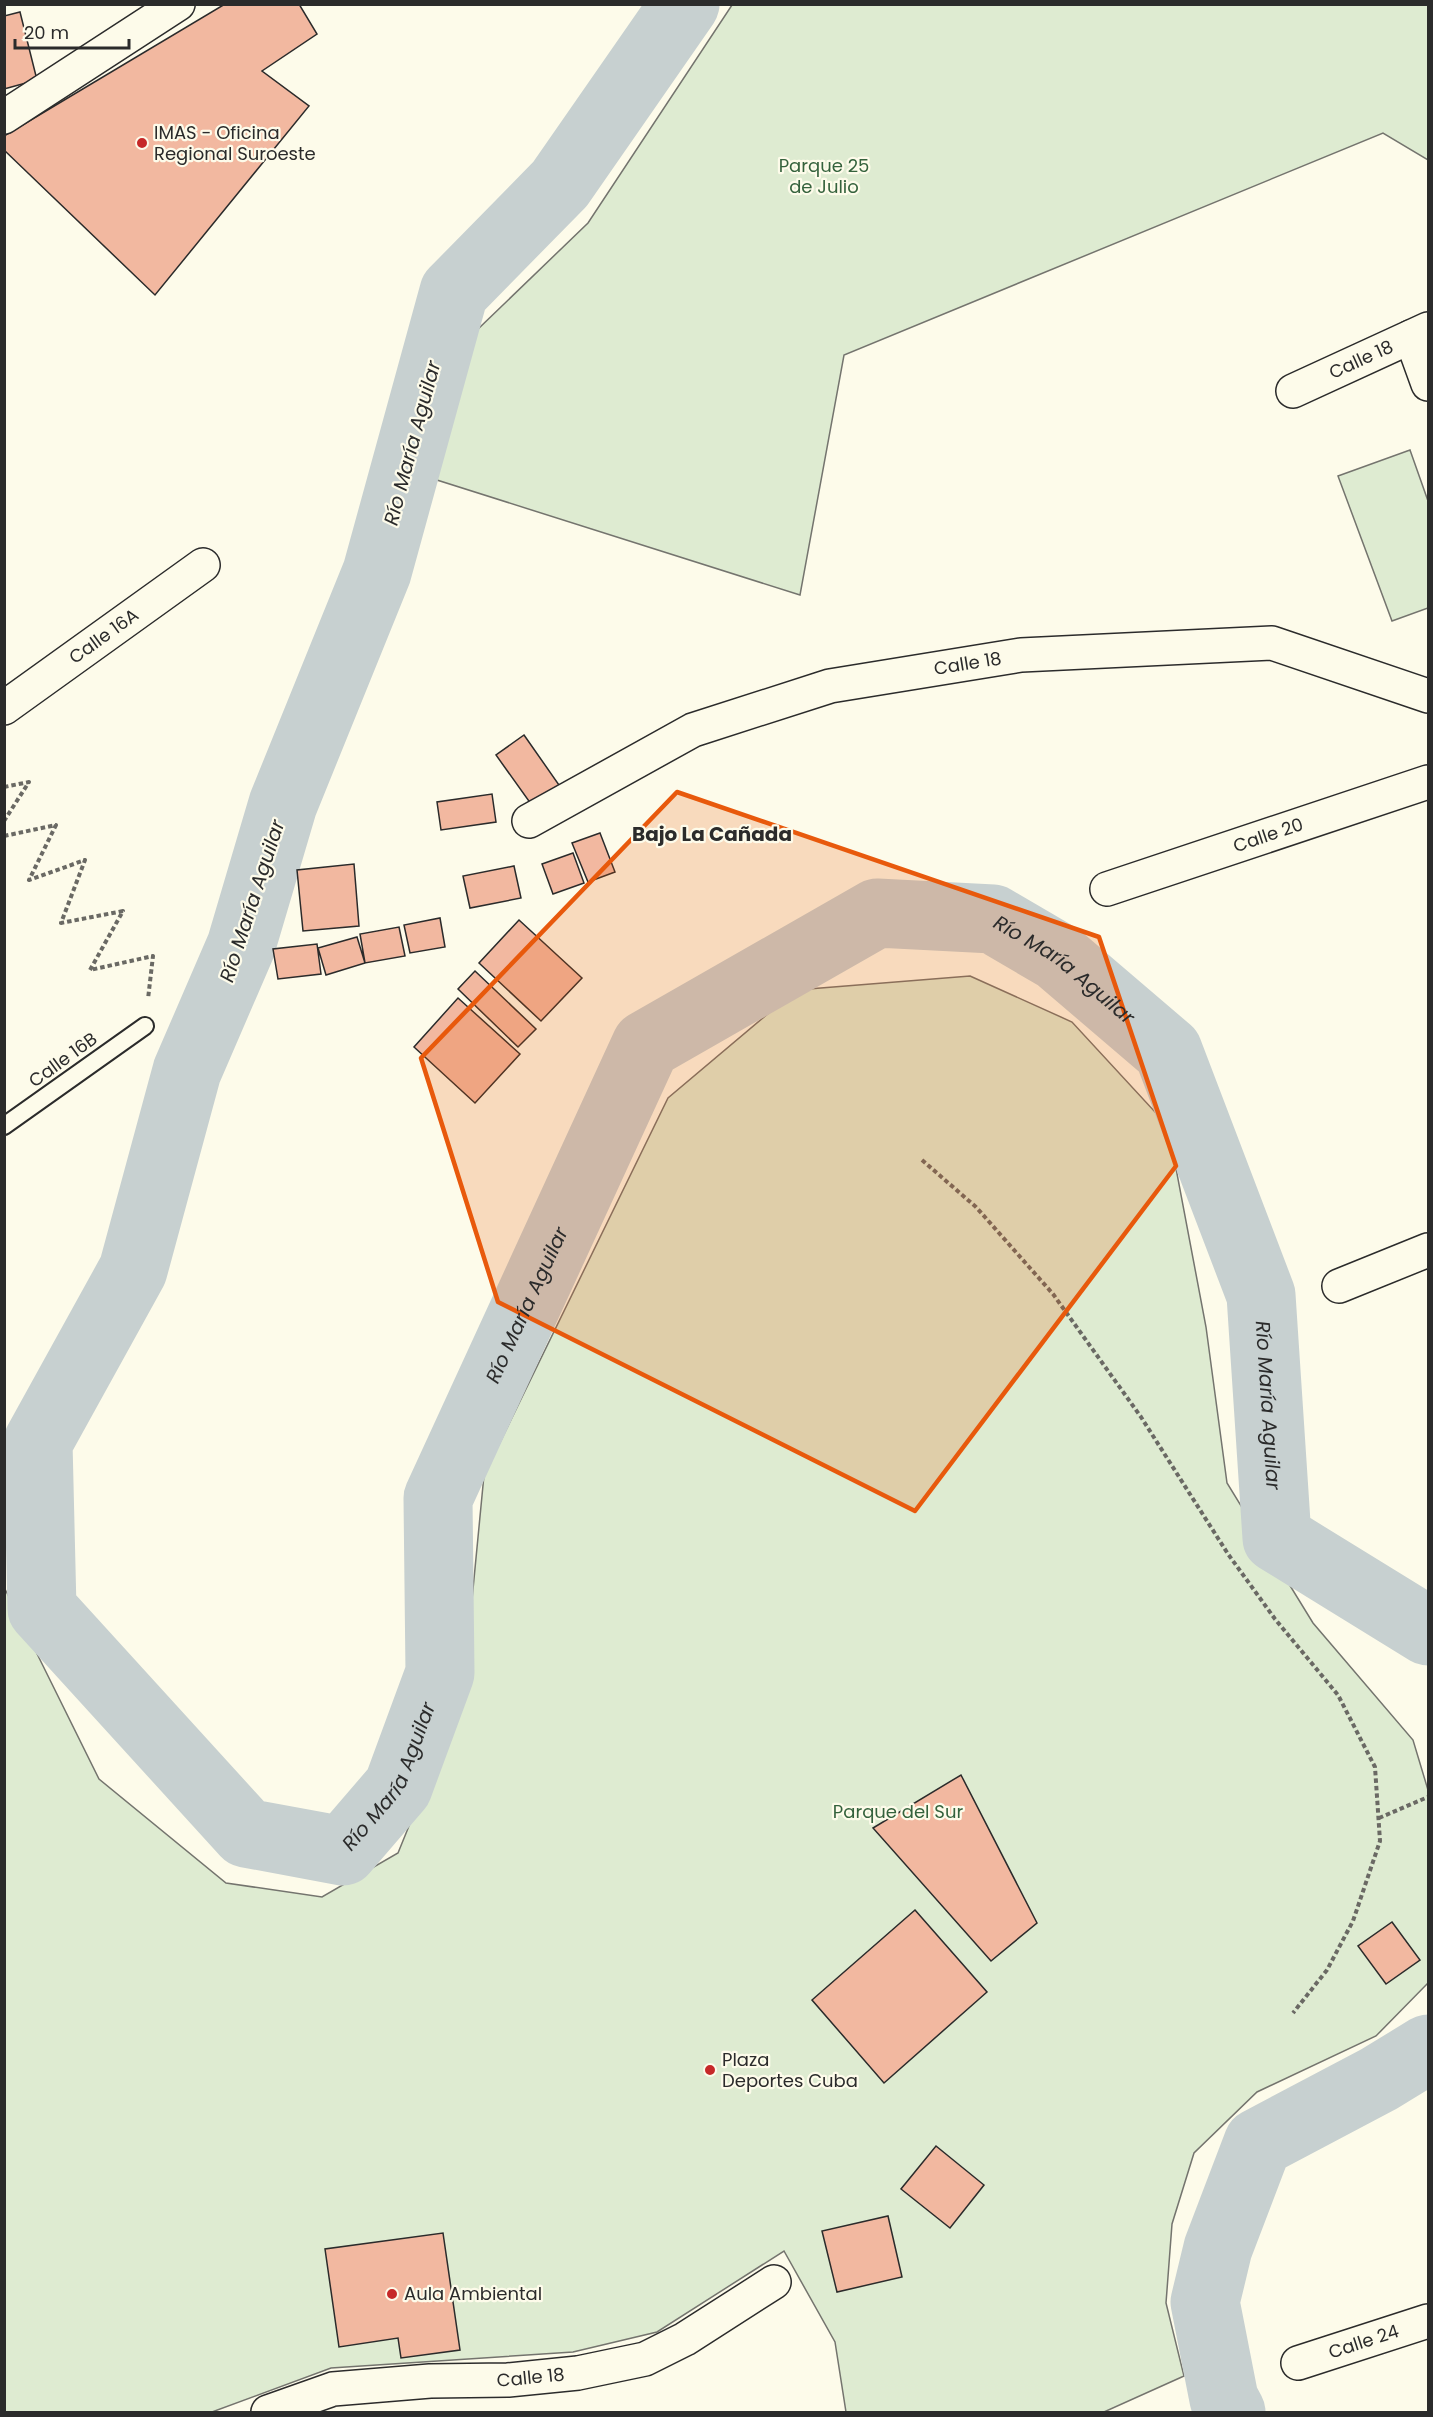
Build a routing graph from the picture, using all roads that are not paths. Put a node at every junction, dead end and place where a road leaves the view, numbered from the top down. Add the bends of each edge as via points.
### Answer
1 (178, 4) edge
2 (4, 117) edge
3 (1420, 333) edge
4 (1428, 384) edge
5 (1293, 391) dead end
6 (203, 565) dead end
7 (1428, 696) edge
8 (4, 708) edge
9 (1428, 783) edge
10 (529, 821) dead end
11 (1107, 889) dead end
12 (145, 1026) road end
13 (4, 1126) edge
14 (1428, 1250) edge
15 (1339, 1286) dead end
16 (774, 2282) dead end
17 (1428, 2321) edge
18 (1298, 2363) dead end
19 (268, 2412) edge

1 - 2 street
3 - 4 street
3 - 5 street, Calle 18
6 - 8 street, Calle 16A
7 - 10 street, Calle 18 via 1272,643 1021,655 830,686 693,730
9 - 11 street, Calle 20
12 - 13 lane, Calle 16B
14 - 15 street
16 - 19 street, Calle 18 via 685,2339 645,2359 578,2373 508,2380 430,2381 333,2389
17 - 18 street, Calle 24

